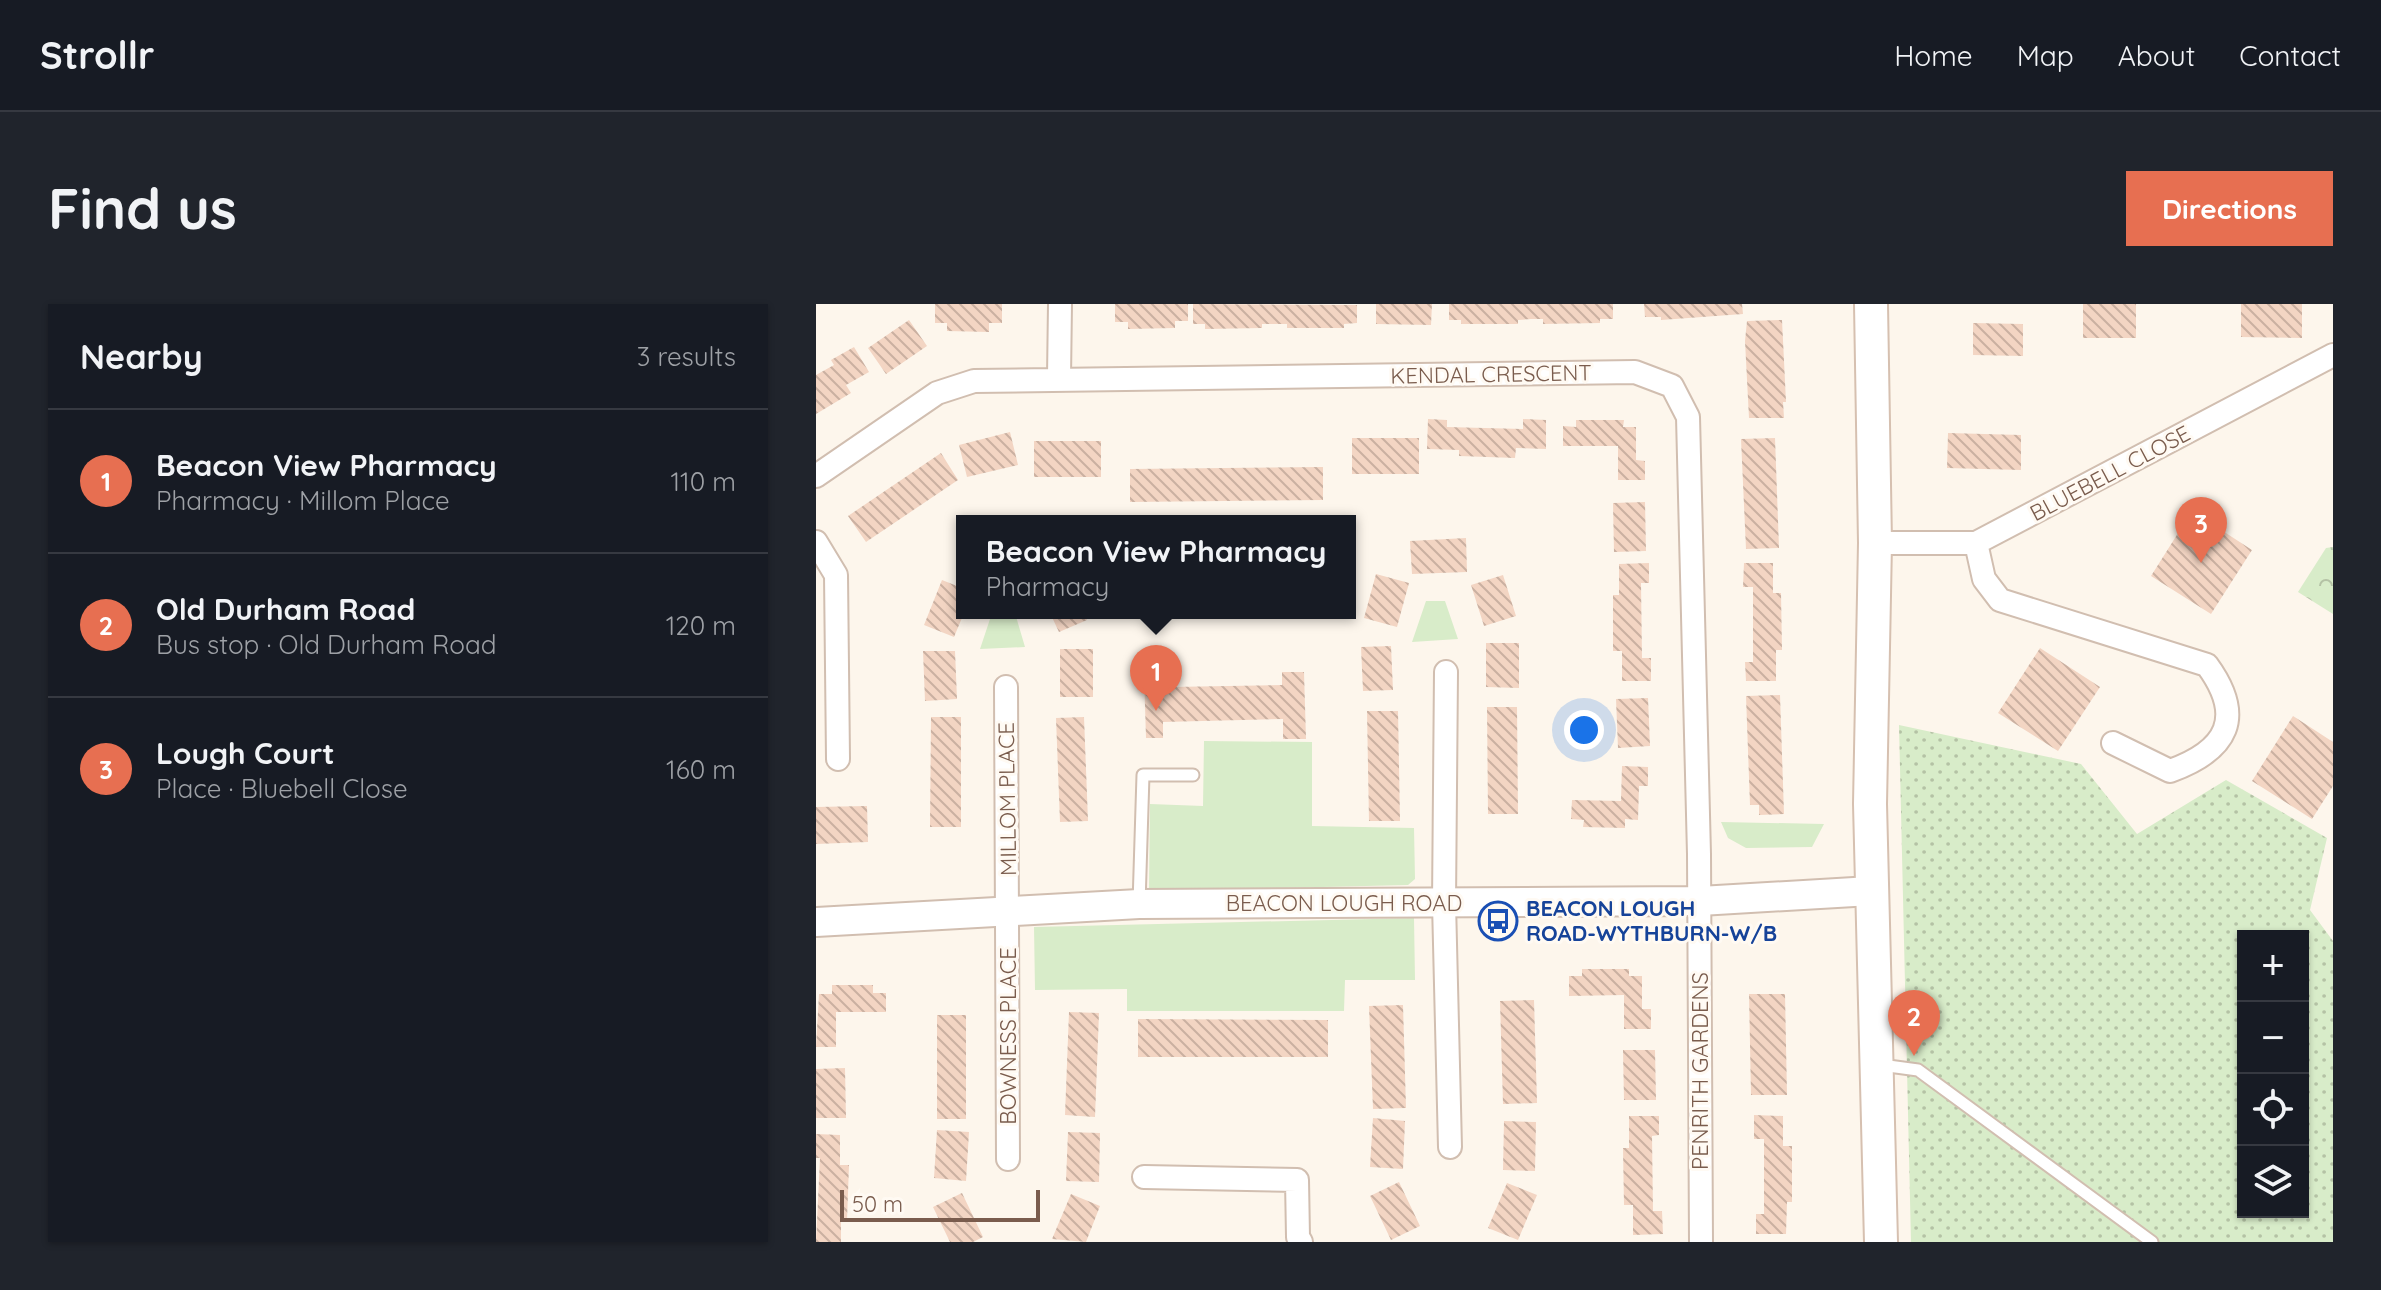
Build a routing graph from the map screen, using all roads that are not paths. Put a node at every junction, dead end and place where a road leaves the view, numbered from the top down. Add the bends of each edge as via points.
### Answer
1 (1060, 304) edge
2 (1871, 304) edge
3 (2333, 355) edge
4 (1059, 377) junction
5 (816, 476) edge
6 (816, 542) edge
7 (1875, 543) junction
8 (1976, 543) junction
9 (1446, 672) dead end
10 (1006, 687) dead end
11 (2113, 743) dead end
12 (838, 759) dead end
13 (1193, 775) dead end
14 (1871, 891) junction
15 (1700, 901) junction
16 (1444, 903) junction
17 (1139, 904) junction
18 (1009, 912) junction
19 (816, 922) edge
20 (1876, 1065) junction
21 (1450, 1147) dead end
22 (1008, 1159) dead end
23 (1144, 1177) dead end
24 (1301, 1242) edge
25 (1701, 1242) edge
26 (1881, 1242) edge
27 (2152, 1242) edge

1 - 4 street
2 - 7 main road
3 - 8 street, BLUEBELL CLOSE
4 - 5 street, KENDAL CRESCENT via 959,384 937,393
4 - 15 street, KENDAL CRESCENT via 1635,372 1672,386 1688,417
6 - 12 street via 836,575
7 - 8 street, BLUEBELL CLOSE
7 - 14 main road
8 - 11 street via 1984,579 2000,600 2207,665 2223,688 2230,706 2222,733 2209,752 2191,763 2170,771
9 - 16 street
10 - 18 street, MILLOM PLACE
13 - 17 lane via 1143,775
14 - 15 street, BEACON LOUGH ROAD
14 - 20 main road
15 - 16 street, BEACON LOUGH ROAD
15 - 25 street, PENRITH GARDENS
16 - 17 street, BEACON LOUGH ROAD
16 - 21 street
17 - 18 street, BEACON LOUGH ROAD
18 - 19 street, BEACON LOUGH ROAD
18 - 22 street, BOWNESS PLACE
20 - 26 main road
20 - 27 lane via 1918,1070
23 - 24 street via 1297,1180

